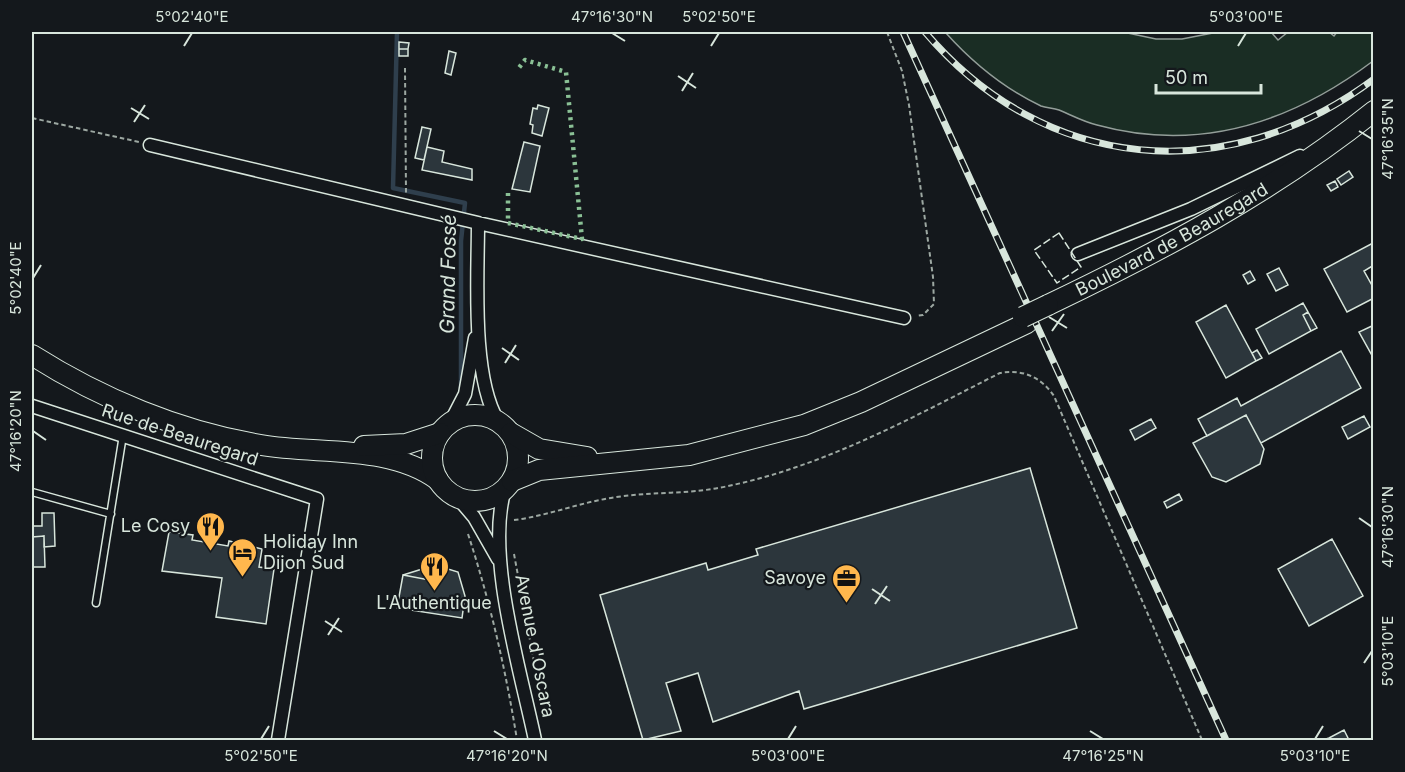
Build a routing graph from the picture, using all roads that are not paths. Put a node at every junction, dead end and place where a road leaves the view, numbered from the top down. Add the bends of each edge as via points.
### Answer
1 (1374, 111) edge
2 (1374, 124) edge
3 (1337, 139) junction
4 (150, 145) road end
5 (478, 223) junction
6 (1078, 254) dead end
7 (1050, 308) junction
8 (904, 318) road end
9 (477, 325) junction
10 (32, 345) edge
11 (32, 355) edge
12 (32, 406) edge
13 (504, 427) junction
14 (445, 428) junction
15 (123, 434) junction
16 (760, 434) junction
17 (438, 480) junction
18 (508, 485) junction
19 (32, 492) edge
20 (456, 496) junction
21 (111, 514) junction
22 (499, 560) junction
23 (96, 603) dead end
24 (278, 741) edge
25 (535, 741) edge

1 - 3 main road, Boulevard de Beauregard
2 - 7 main road, Boulevard de Beauregard via 1223,224 1152,264
3 - 6 street via 1191,209
3 - 7 main road, Boulevard de Beauregard via 1216,219
4 - 5 street
5 - 8 street
5 - 9 street
7 - 16 main road, Boulevard de Beauregard, bridge
9 - 13 street via 485,389
9 - 14 street via 467,386
10 - 14 main road via 108,387 246,434 373,446 406,444
11 - 17 main road via 106,396 206,433 260,445 389,459 424,470
12 - 15 street, Rue de Beauregard
13 - 14 main road via 483,415 471,415
13 - 16 main road via 539,449 586,457
13 - 18 main road via 518,453
14 - 17 main road via 432,455
15 - 21 lane
15 - 24 street, Rue de Beauregard via 317,499
16 - 18 main road via 652,461 539,470
17 - 20 main road
18 - 20 main road via 482,501
18 - 22 street, Avenue d'Oscara via 500,522
19 - 21 lane
20 - 22 street, Avenue d'Oscara
21 - 23 lane
22 - 25 street, Avenue d'Oscara

